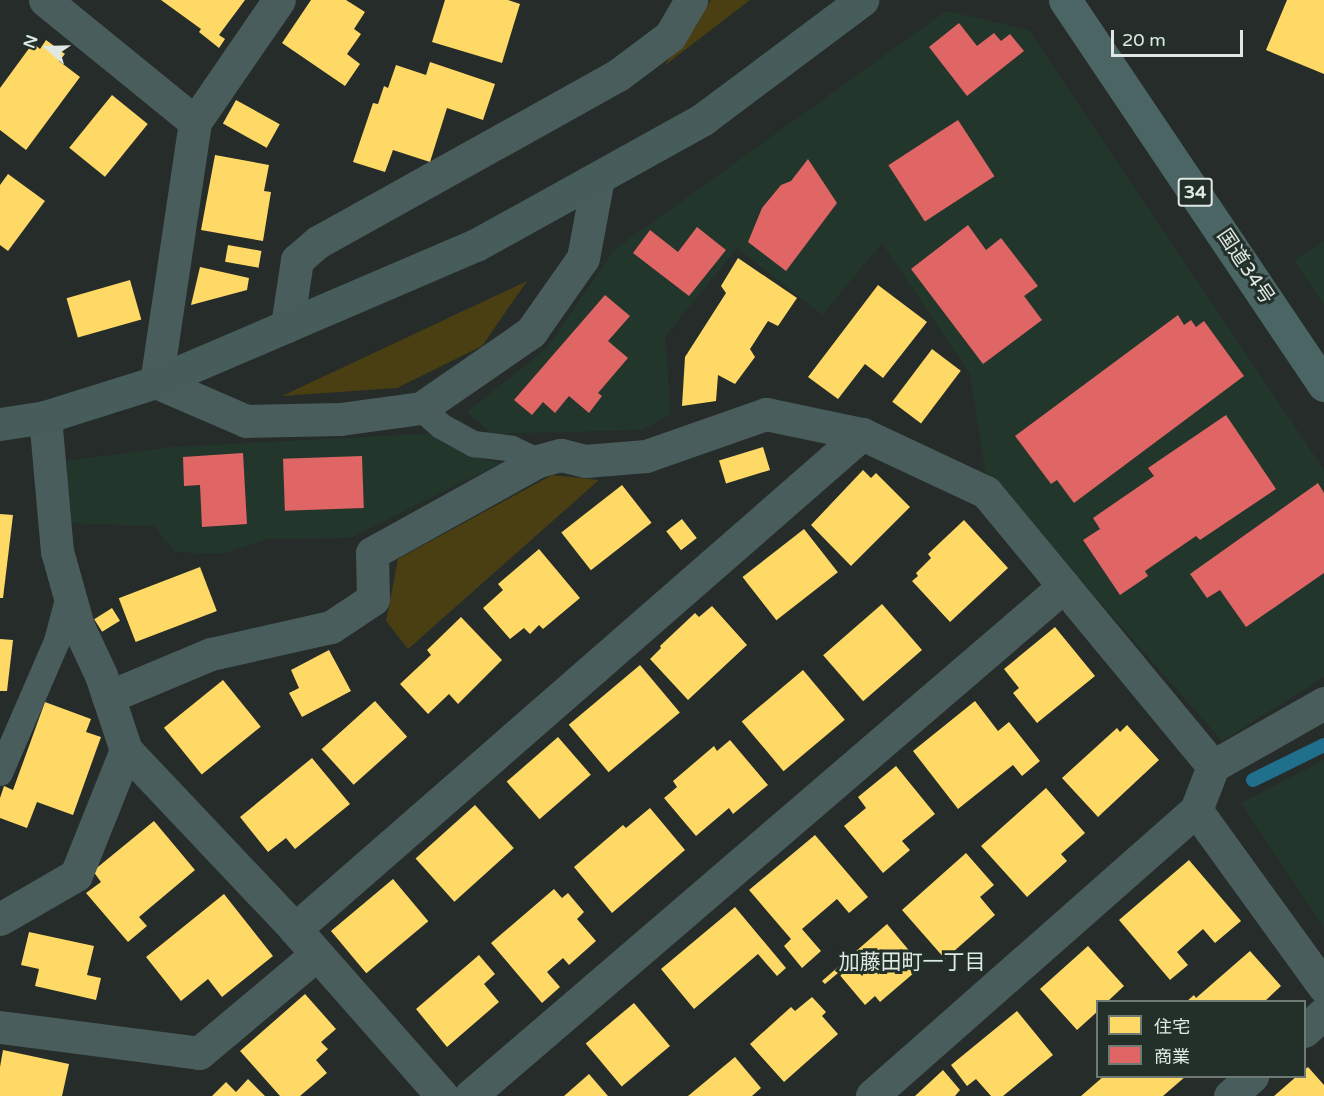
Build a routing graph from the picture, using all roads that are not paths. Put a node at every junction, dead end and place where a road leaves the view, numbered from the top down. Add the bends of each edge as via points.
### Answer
1 (45, 0) edge
2 (279, 0) edge
3 (691, 0) edge
4 (862, 0) edge
5 (1065, 0) edge
6 (195, 123) junction
7 (598, 178) junction
8 (287, 326) junction
9 (156, 382) junction
10 (1324, 385) edge
11 (421, 408) junction
12 (45, 417) junction
13 (0, 424) edge
14 (862, 434) junction
15 (538, 461) junction
16 (1064, 586) junction
17 (70, 592) junction
18 (108, 697) junction
19 (1324, 703) edge
20 (126, 750) junction
21 (1213, 766) junction
22 (0, 773) edge
23 (1196, 810) junction
24 (0, 919) edge
25 (295, 929) junction
26 (317, 954) junction
27 (1324, 987) edge
28 (1324, 1013) edge
29 (0, 1027) edge
30 (1306, 1029) edge
31 (1251, 1078) edge
32 (442, 1096) edge
33 (470, 1096) edge
34 (872, 1096) edge
35 (1230, 1096) edge

1 - 6 street
2 - 6 street
3 - 8 street via 670,36 618,75 318,242 297,260
4 - 7 street via 704,119
5 - 10 highway, 国道34号 / 34
6 - 9 street
7 - 8 street via 477,245
7 - 11 street via 583,258 531,332
8 - 9 street
9 - 11 street via 246,421 340,419
9 - 12 street
11 - 15 lane via 441,426 474,444 512,449
12 - 13 street
12 - 17 street via 57,551
14 - 15 street via 766,414 646,456 585,461 561,455
14 - 16 street via 986,492
14 - 25 street
15 - 18 street via 372,553 373,599 331,627 211,654
16 - 21 street
16 - 33 street
17 - 18 street via 78,626
17 - 22 lane via 57,641
18 - 20 street
19 - 21 street
20 - 24 street via 76,875
20 - 25 street
21 - 23 street
23 - 27 street
23 - 34 street
25 - 26 street
26 - 29 street via 199,1053
26 - 32 street
28 - 30 street
31 - 35 street

